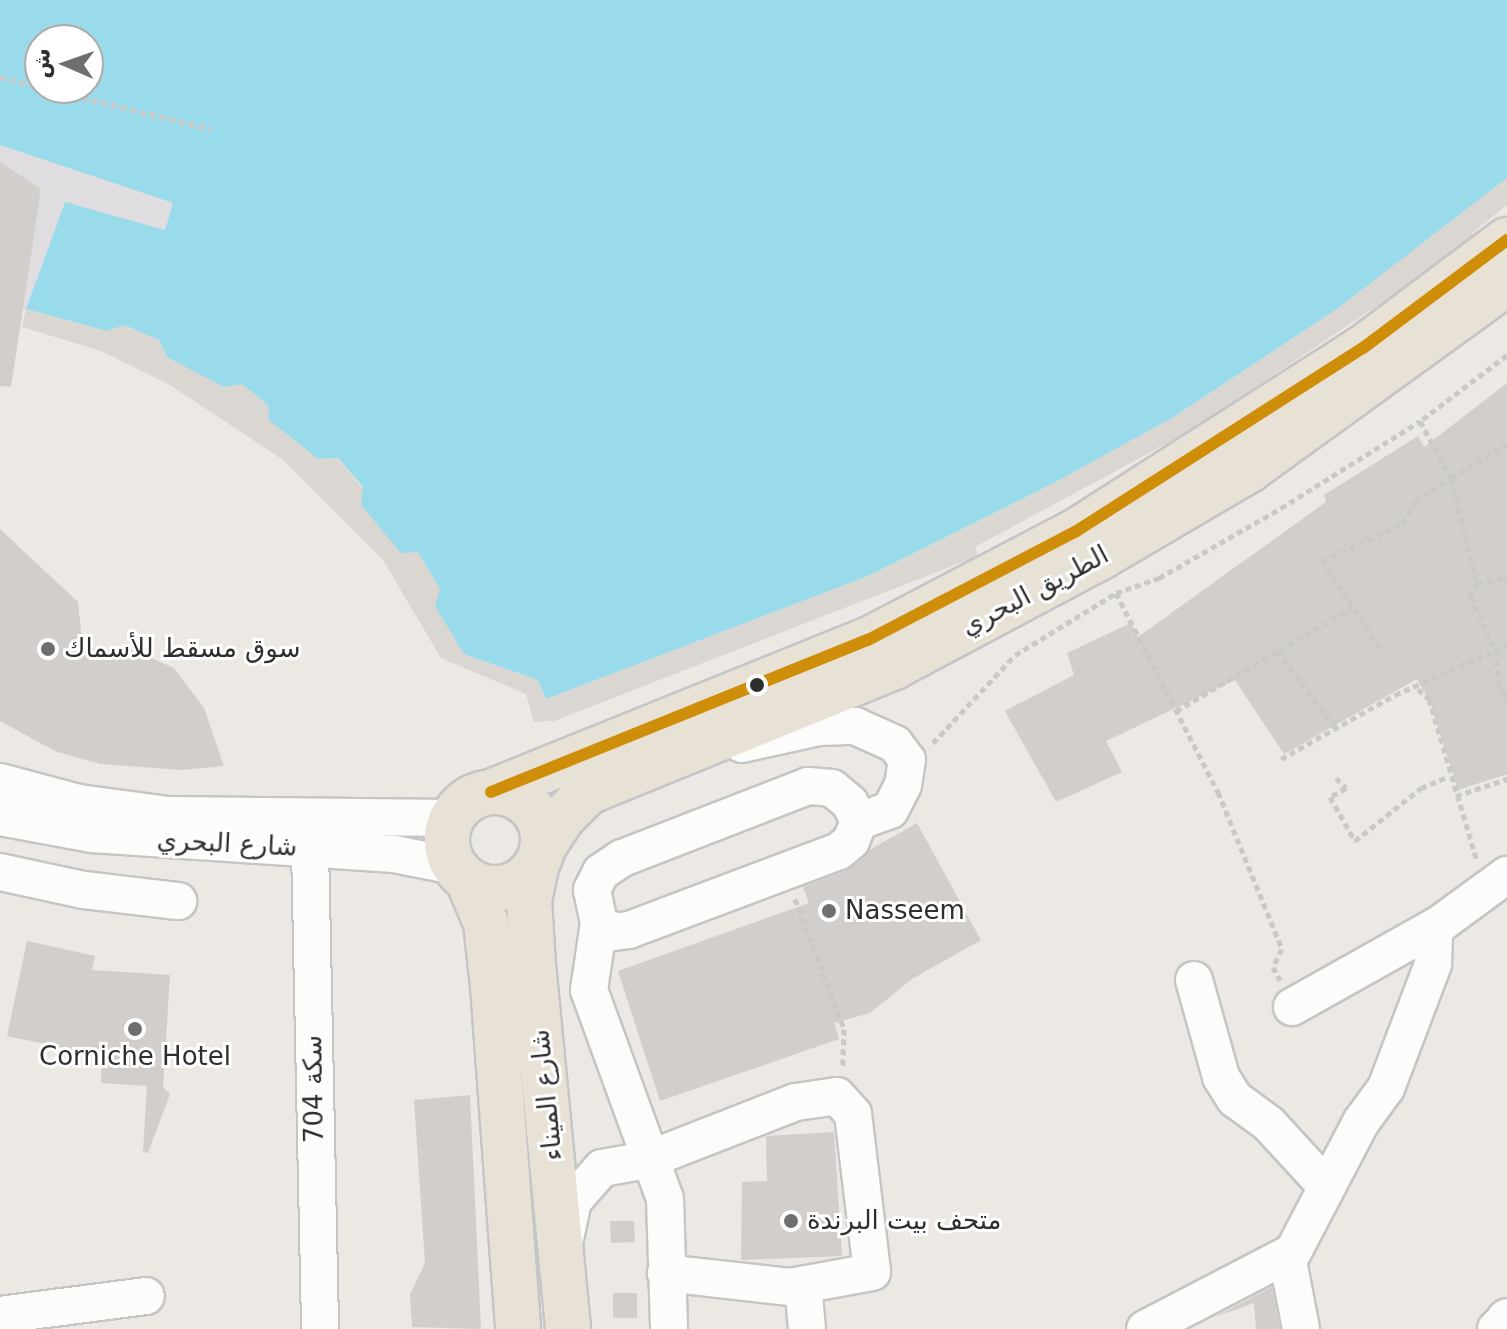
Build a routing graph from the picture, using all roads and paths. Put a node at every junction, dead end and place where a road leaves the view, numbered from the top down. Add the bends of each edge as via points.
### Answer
1 (0, 77) edge
2 (24, 83) edge
3 (104, 103) edge
4 (211, 129) dead end
5 (1507, 240) edge
6 (1507, 283) edge
7 (1507, 355) edge
8 (1420, 421) junction
9 (1507, 444) edge
10 (1451, 478) junction
11 (1507, 577) edge
12 (1477, 584) junction
13 (1116, 593) junction
14 (1353, 607) junction
15 (1507, 645) edge
16 (1380, 648) dead end
17 (1495, 650) junction
18 (1277, 651) junction
19 (1418, 689) junction
20 (1507, 699) edge
21 (1176, 711) junction
22 (1337, 730) junction
23 (901, 753) junction
24 (1281, 759) dead end
25 (647, 765) junction
26 (1449, 776) junction
27 (1336, 778) dead end
28 (1507, 779) edge
29 (0, 782) edge
30 (491, 792) junction
31 (1456, 796) junction
32 (0, 817) edge
33 (452, 818) junction
34 (859, 821) junction
35 (310, 848) junction
36 (540, 856) junction
37 (0, 872) edge
38 (784, 872) junction
39 (461, 873) junction
40 (1498, 881) edge
41 (178, 901) dead end
42 (599, 923) junction
43 (1434, 927) junction
44 (1194, 980) dead end
45 (1290, 1000) joint
46 (837, 1096) junction
47 (549, 1118) junction
48 (647, 1160) junction
49 (602, 1168) junction
50 (1325, 1185) junction
51 (563, 1250) junction
52 (1287, 1256) junction
53 (666, 1273) junction
54 (803, 1285) junction
55 (146, 1296) dead end
56 (0, 1315) edge
57 (1507, 1317) edge
58 (320, 1329) edge
59 (518, 1329) edge
60 (568, 1329) edge
61 (669, 1329) edge
62 (807, 1329) edge
63 (1145, 1329) edge
64 (1301, 1329) edge
65 (1496, 1329) edge

1 - 2 path
3 - 4 path
5 - 30 main road, الطريق البحري via 1363,348 1075,532 868,640
6 - 25 main road, الطريق البحري via 1249,470 1101,557 894,667
7 - 8 path
8 - 10 path
8 - 13 path via 1159,578
9 - 10 path
10 - 12 path
10 - 14 path via 1415,502 1402,524 1322,561
11 - 12 path
12 - 17 path via 1470,596
13 - 21 path
13 - 23 path via 1015,655 934,742
14 - 16 path
14 - 18 path
15 - 17 path
17 - 19 path via 1436,675
17 - 20 path via 1500,691
18 - 21 path
18 - 22 path
19 - 22 path via 1395,695
19 - 26 path via 1429,699
21 - 45 path via 1218,792 1282,949 1273,967
22 - 24 path
23 - 25 street via 895,744 855,726 819,727
23 - 34 street via 907,760 903,785 890,810
25 - 36 main road, الطريق البحري via 588,792 562,818
26 - 27 path via 1421,788 1355,841 1330,797 1346,788
26 - 31 path
28 - 31 path
29 - 33 street, شارع البحري via 79,803 168,815
30 - 33 main road via 475,796
30 - 36 main road via 505,793 530,807 542,834
31 - 40 path via 1468,843
32 - 35 street, شارع البحري via 194,845
33 - 39 main road via 447,842
34 - 38 street via 851,841 839,851
34 - 42 street via 850,803 832,788 808,786 622,858 601,872 592,890
35 - 39 street, شارع البحري via 394,854
35 - 58 street, سكة 704
36 - 39 main road via 514,884 491,887
36 - 47 main road, شارع الميناء via 529,900
37 - 41 street
38 - 42 street via 629,930 614,932
38 - 46 path via 844,1029 847,1047
39 - 59 main road, شارع الميناء via 486,923
40 - 43 street
42 - 48 street via 589,990
43 - 45 street
43 - 50 street via 1433,964 1397,1063
44 - 50 street via 1221,1077 1235,1099 1269,1124
46 - 48 street via 796,1102
46 - 54 street via 853,1114 872,1272
47 - 49 street via 569,1147
47 - 51 main road, شارع الميناء
48 - 49 street
48 - 53 street via 665,1199
49 - 51 street via 573,1201
50 - 52 street
51 - 60 main road, شارع الميناء
52 - 63 street
52 - 64 street
53 - 54 street
53 - 61 street
54 - 62 street
55 - 56 street
57 - 65 street

